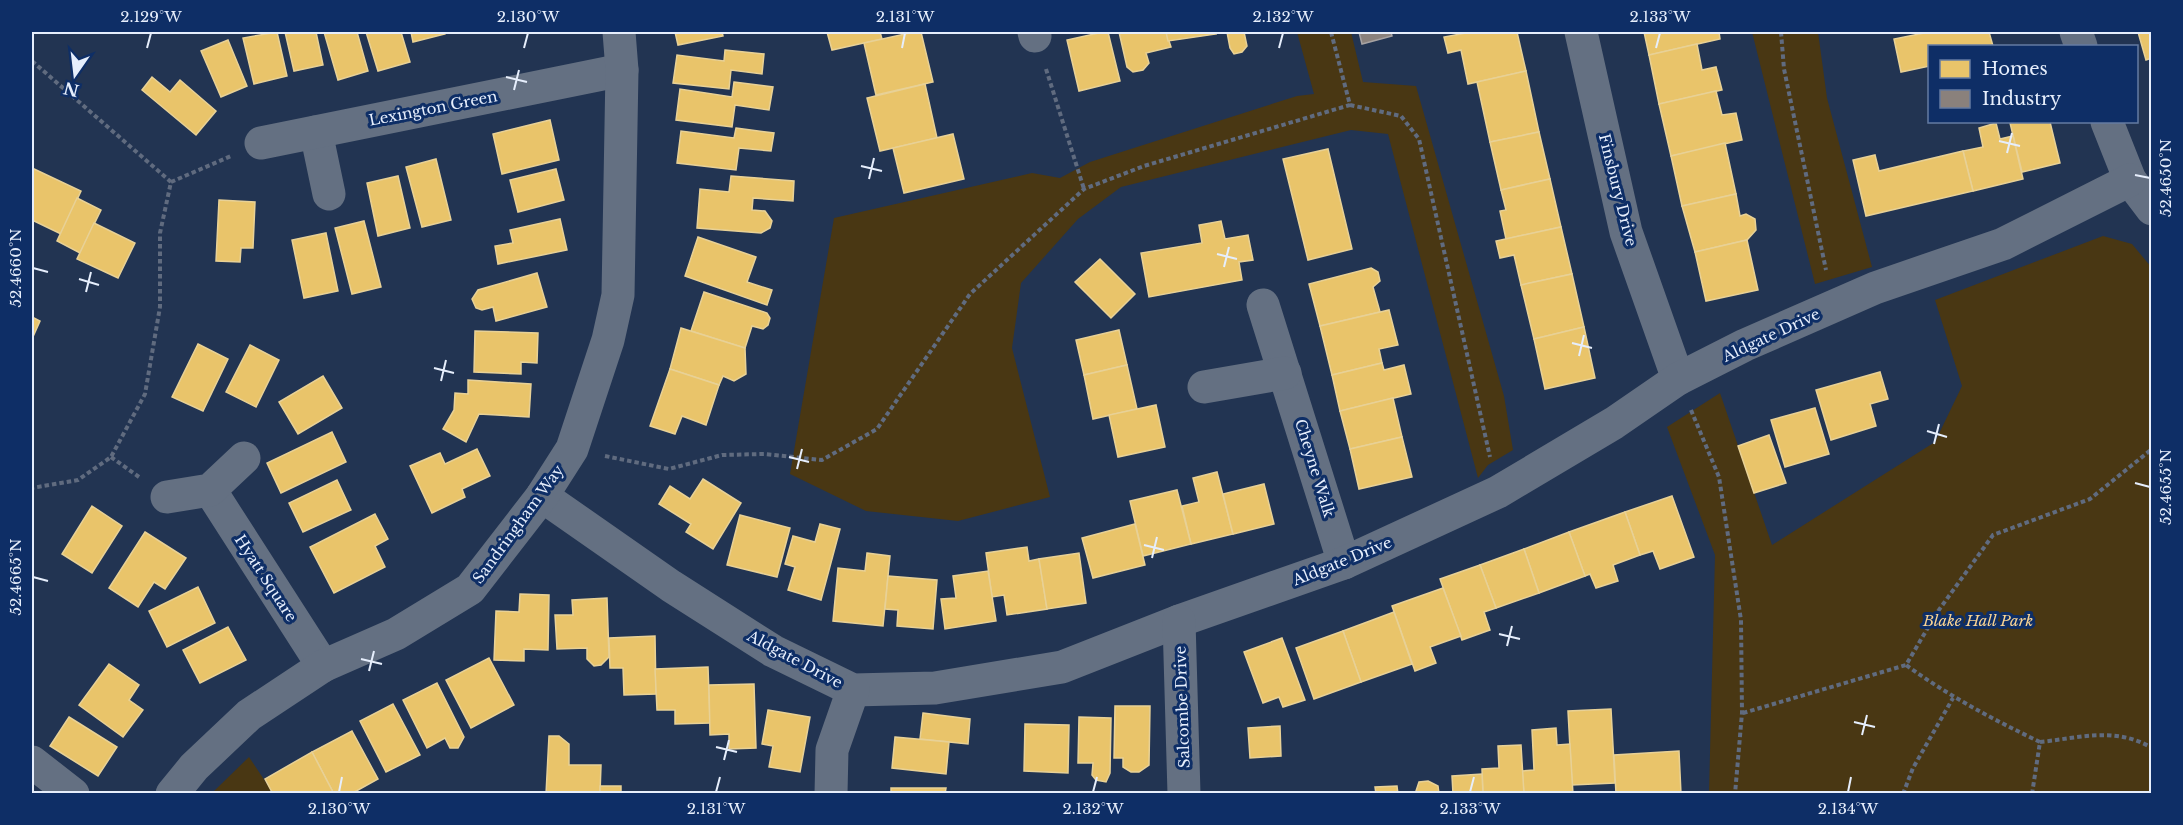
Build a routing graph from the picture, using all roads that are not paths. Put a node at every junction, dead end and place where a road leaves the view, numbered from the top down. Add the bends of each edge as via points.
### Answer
1 (619, 32) edge
2 (1581, 32) edge
3 (622, 70) junction
4 (2106, 123) edge
5 (316, 132) junction
6 (261, 143) road end
7 (2130, 180) junction
8 (329, 194) dead end
9 (2151, 209) edge
10 (1263, 305) dead end
11 (1285, 373) junction
12 (1678, 379) junction
13 (1204, 387) dead end
14 (244, 458) dead end
15 (210, 490) junction
16 (542, 496) junction
17 (167, 497) dead end
18 (1344, 563) junction
19 (1179, 621) junction
20 (323, 666) junction
21 (853, 690) junction
22 (32, 762) edge
23 (73, 794) edge
24 (172, 794) edge
25 (831, 794) edge
26 (1184, 794) edge

1 - 3 street, Sandringham Way
2 - 12 street, Finsbury Drive via 1626,232
3 - 5 street, Lexington Green
3 - 16 street, Sandringham Way via 618,295 609,340 572,449
4 - 7 street
5 - 6 street, Lexington Green
5 - 8 street
7 - 9 street
7 - 12 street, Aldgate Drive via 2003,244 1875,288
10 - 11 street, Cheyne Walk
11 - 13 street
11 - 18 street, Cheyne Walk
12 - 18 street, Aldgate Drive via 1614,423 1498,492
14 - 15 street
15 - 17 street
15 - 20 street, Hyatt Square
16 - 20 street, Sandringham Way via 470,589 396,634
16 - 21 street, Aldgate Drive via 773,651
18 - 19 street, Aldgate Drive
19 - 21 street, Aldgate Drive via 1062,667 935,688
19 - 26 street, Salcombe Drive
20 - 24 street, Sandringham Way via 249,715 194,767
21 - 25 street via 832,750
22 - 23 street

